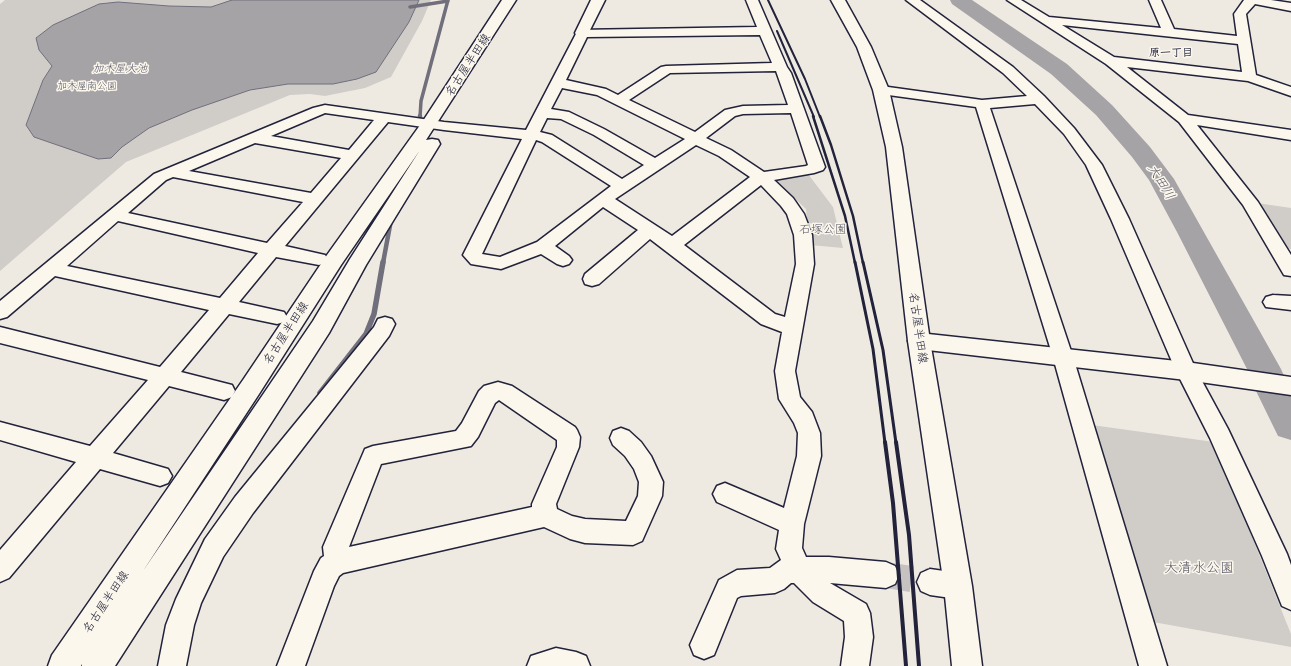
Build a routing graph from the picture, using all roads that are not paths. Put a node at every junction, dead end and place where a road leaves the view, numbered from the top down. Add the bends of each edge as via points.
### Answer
1 (509, 0) edge
2 (525, 0) edge
3 (598, 0) edge
4 (752, 0) edge
5 (838, 0) edge
6 (912, 0) edge
7 (1013, 0) edge
8 (1154, 0) edge
9 (1251, 0) edge
10 (1291, 7) edge
11 (1045, 20) junction
12 (764, 31) junction
13 (582, 33) junction
14 (1169, 33) junction
15 (1245, 41) junction
16 (1111, 61) junction
17 (780, 67) junction
18 (1250, 78) junction
19 (559, 83) junction
20 (882, 90) junction
21 (1291, 92) edge
22 (1039, 98) junction
23 (619, 100) junction
24 (982, 104) junction
25 (797, 109) junction
26 (544, 113) junction
27 (384, 118) junction
28 (1184, 119) junction
29 (437, 125) junction
30 (532, 135) junction
31 (1291, 135) edge
32 (254, 138) junction
33 (695, 139) junction
34 (353, 155) junction
35 (656, 165) junction
36 (170, 172) junction
37 (761, 177) junction
38 (623, 186) junction
39 (316, 198) junction
40 (604, 199) junction
41 (114, 214) junction
42 (649, 230) junction
43 (672, 245) junction
44 (543, 246) junction
45 (271, 250) junction
46 (319, 259) dead end
47 (563, 260) dead end
48 (52, 269) junction
49 (1291, 270) edge
50 (592, 279) dead end
51 (224, 306) junction
52 (0, 312) edge
53 (277, 318) dead end
54 (385, 324) dead end
55 (793, 328) junction
56 (0, 335) edge
57 (919, 341) junction
58 (1062, 357) junction
59 (1186, 371) junction
60 (166, 376) junction
61 (1277, 384) edge
62 (224, 391) dead end
63 (0, 431) edge
64 (621, 438) dead end
65 (95, 458) junction
66 (160, 476) dead end
67 (725, 494) dead end
68 (545, 516) junction
69 (792, 524) junction
70 (4, 558) edge
71 (336, 562) junction
72 (799, 570) junction
73 (886, 575) tunnel mouth
74 (930, 582) tunnel mouth
75 (958, 586) junction
76 (1291, 597) edge
77 (704, 645) dead end
78 (63, 666) edge
79 (97, 666) edge
80 (172, 666) edge
81 (291, 666) edge
82 (541, 666) edge
83 (576, 666) edge
84 (855, 666) edge
85 (967, 666) edge
86 (1153, 666) edge

1 - 29 main road, 名古屋半田線
2 - 29 main road, 名古屋半田線
3 - 13 main road
4 - 12 street
5 - 20 main road, 名古屋半田線 via 864,47
6 - 22 street via 1008,70
7 - 11 street
8 - 14 street
9 - 10 street
9 - 15 street via 1240,14
11 - 14 street
11 - 16 street
12 - 13 street
12 - 17 street
13 - 19 street
14 - 15 street
15 - 18 street
16 - 18 street
16 - 28 street
17 - 23 street via 666,70
17 - 25 street
18 - 21 street
19 - 23 street via 601,92
19 - 26 street
20 - 24 street
20 - 57 main road, 名古屋半田線 via 894,147
22 - 24 street
22 - 59 street via 1069,131 1094,165
23 - 33 street
24 - 58 street
25 - 33 street via 734,111
25 - 37 street via 817,166 808,170
26 - 30 street
26 - 35 street via 564,114
27 - 29 street
27 - 32 street via 325,109
27 - 34 street
28 - 31 street
28 - 49 street via 1250,202
29 - 30 street
29 - 78 main road, 名古屋半田線 via 334,260
29 - 79 main road, 名古屋半田線 via 321,327
30 - 38 street via 547,138
30 - 44 street via 472,255 477,260 501,263
32 - 34 street
32 - 36 street
33 - 35 street
33 - 37 street via 725,152
34 - 39 street
35 - 38 street
36 - 39 street
36 - 41 street via 151,183
37 - 43 street
37 - 55 street via 787,202 803,235 805,264
38 - 40 street
39 - 45 street
40 - 42 street
40 - 44 street
41 - 45 street
41 - 48 street
42 - 43 street
42 - 50 street
43 - 55 street via 768,319
44 - 47 street
45 - 46 street
45 - 51 street
48 - 51 street
48 - 52 street
51 - 53 street
51 - 60 street
54 - 80 street via 244,505 214,548 189,599 180,625
55 - 69 street via 785,370 790,399 804,419 808,433 809,456
56 - 60 street
57 - 58 main road
57 - 75 main road, 名古屋半田線
58 - 59 main road
58 - 86 street
59 - 61 main road
59 - 76 street via 1220,436
60 - 62 street
60 - 65 street
63 - 65 street
64 - 68 street via 643,463 651,482 650,496 633,533 585,531
65 - 66 street
65 - 70 street
67 - 69 street
68 - 71 street
68 - 71 street via 544,504 568,447 569,437 504,392 492,392 487,396 463,439 373,456 336,547
69 - 72 street via 789,549
71 - 81 street via 323,580
72 - 73 street
72 - 77 street via 785,571 775,580 737,583 728,589
72 - 84 street via 822,593 857,613 859,637
74 - 75 street
75 - 85 main road, 名古屋半田線
82 - 83 street via 556,662

